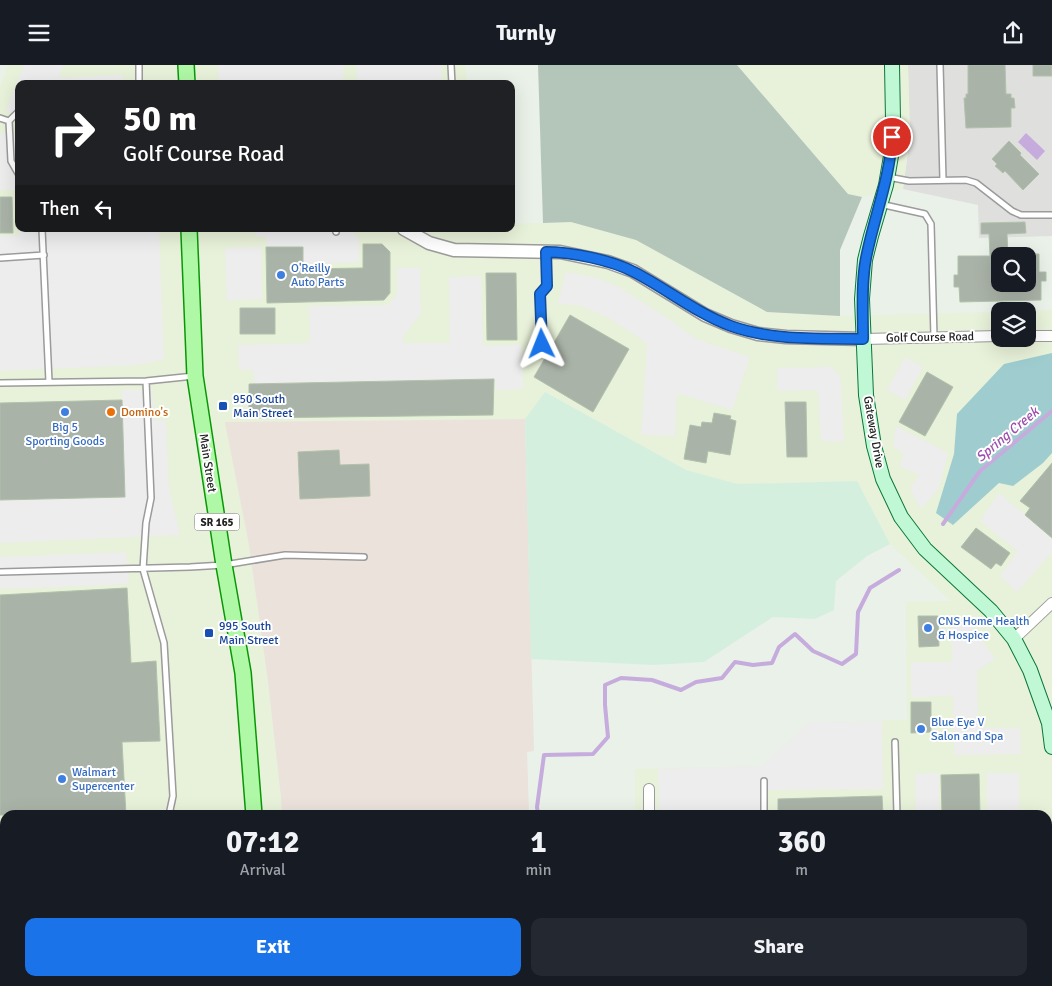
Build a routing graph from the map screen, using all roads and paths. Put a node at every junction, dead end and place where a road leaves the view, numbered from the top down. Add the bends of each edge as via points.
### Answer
1 (139, 65) edge
2 (186, 65) edge
3 (451, 65) edge
4 (892, 65) edge
5 (940, 65) edge
6 (139, 80) edge
7 (187, 80) edge
8 (452, 80) edge
9 (15, 115) edge
10 (0, 118) edge
11 (9, 121) junction
12 (15, 168) edge
13 (887, 177) junction
14 (943, 181) junction
15 (880, 204) junction
16 (1052, 215) edge
17 (42, 232) edge
18 (189, 232) edge
19 (409, 232) edge
20 (546, 252) junction
21 (44, 255) junction
22 (0, 258) edge
23 (991, 336) edge
24 (1036, 336) edge
25 (1052, 336) edge
26 (934, 337) junction
27 (863, 339) junction
28 (542, 344) dead end
29 (195, 376) junction
30 (146, 381) junction
31 (49, 382) junction
32 (0, 383) edge
33 (364, 557) dead end
34 (224, 565) junction
35 (143, 569) junction
36 (0, 572) edge
37 (1052, 603) edge
38 (1014, 639) junction
39 (895, 742) dead end
40 (1052, 747) edge
41 (764, 781) dead end
42 (649, 789) dead end
43 (170, 810) edge
44 (254, 810) edge
45 (649, 810) edge
46 (764, 810) edge
47 (897, 810) edge

1 - 6 lane
2 - 7 main road
3 - 8 lane
4 - 13 main road, Gateway Drive via 893,119
5 - 14 lane
9 - 11 lane
10 - 11 lane
11 - 12 lane via 11,161
13 - 14 lane
13 - 15 main road, Gateway Drive
14 - 16 lane via 976,183 1021,215
15 - 26 lane via 925,214 931,224
15 - 27 main road, Gateway Drive via 865,261
17 - 21 lane
18 - 29 main road, Main Street / SR 165
19 - 20 street, Golf Course Road via 429,243 454,250
20 - 27 street, Golf Course Road via 582,256 633,271 705,315 758,334
20 - 28 lane via 547,286 540,294
21 - 22 lane
21 - 31 lane
23 - 26 street, Golf Course Road
24 - 25 street
26 - 27 street, Golf Course Road
27 - 38 main road, Gateway Drive via 866,395 874,446 882,479 901,517 925,549 991,611
29 - 30 lane
29 - 34 main road, Main Street / SR 165
30 - 31 lane
30 - 35 lane via 151,498
31 - 32 lane
33 - 34 lane via 285,555
34 - 35 lane
34 - 44 main road, Main Street / SR 165 via 243,673
35 - 36 lane
35 - 43 lane via 164,643 173,796
37 - 38 street
38 - 40 main road, Gateway Drive via 1030,669 1049,723
39 - 47 lane
41 - 46 lane
42 - 45 street

